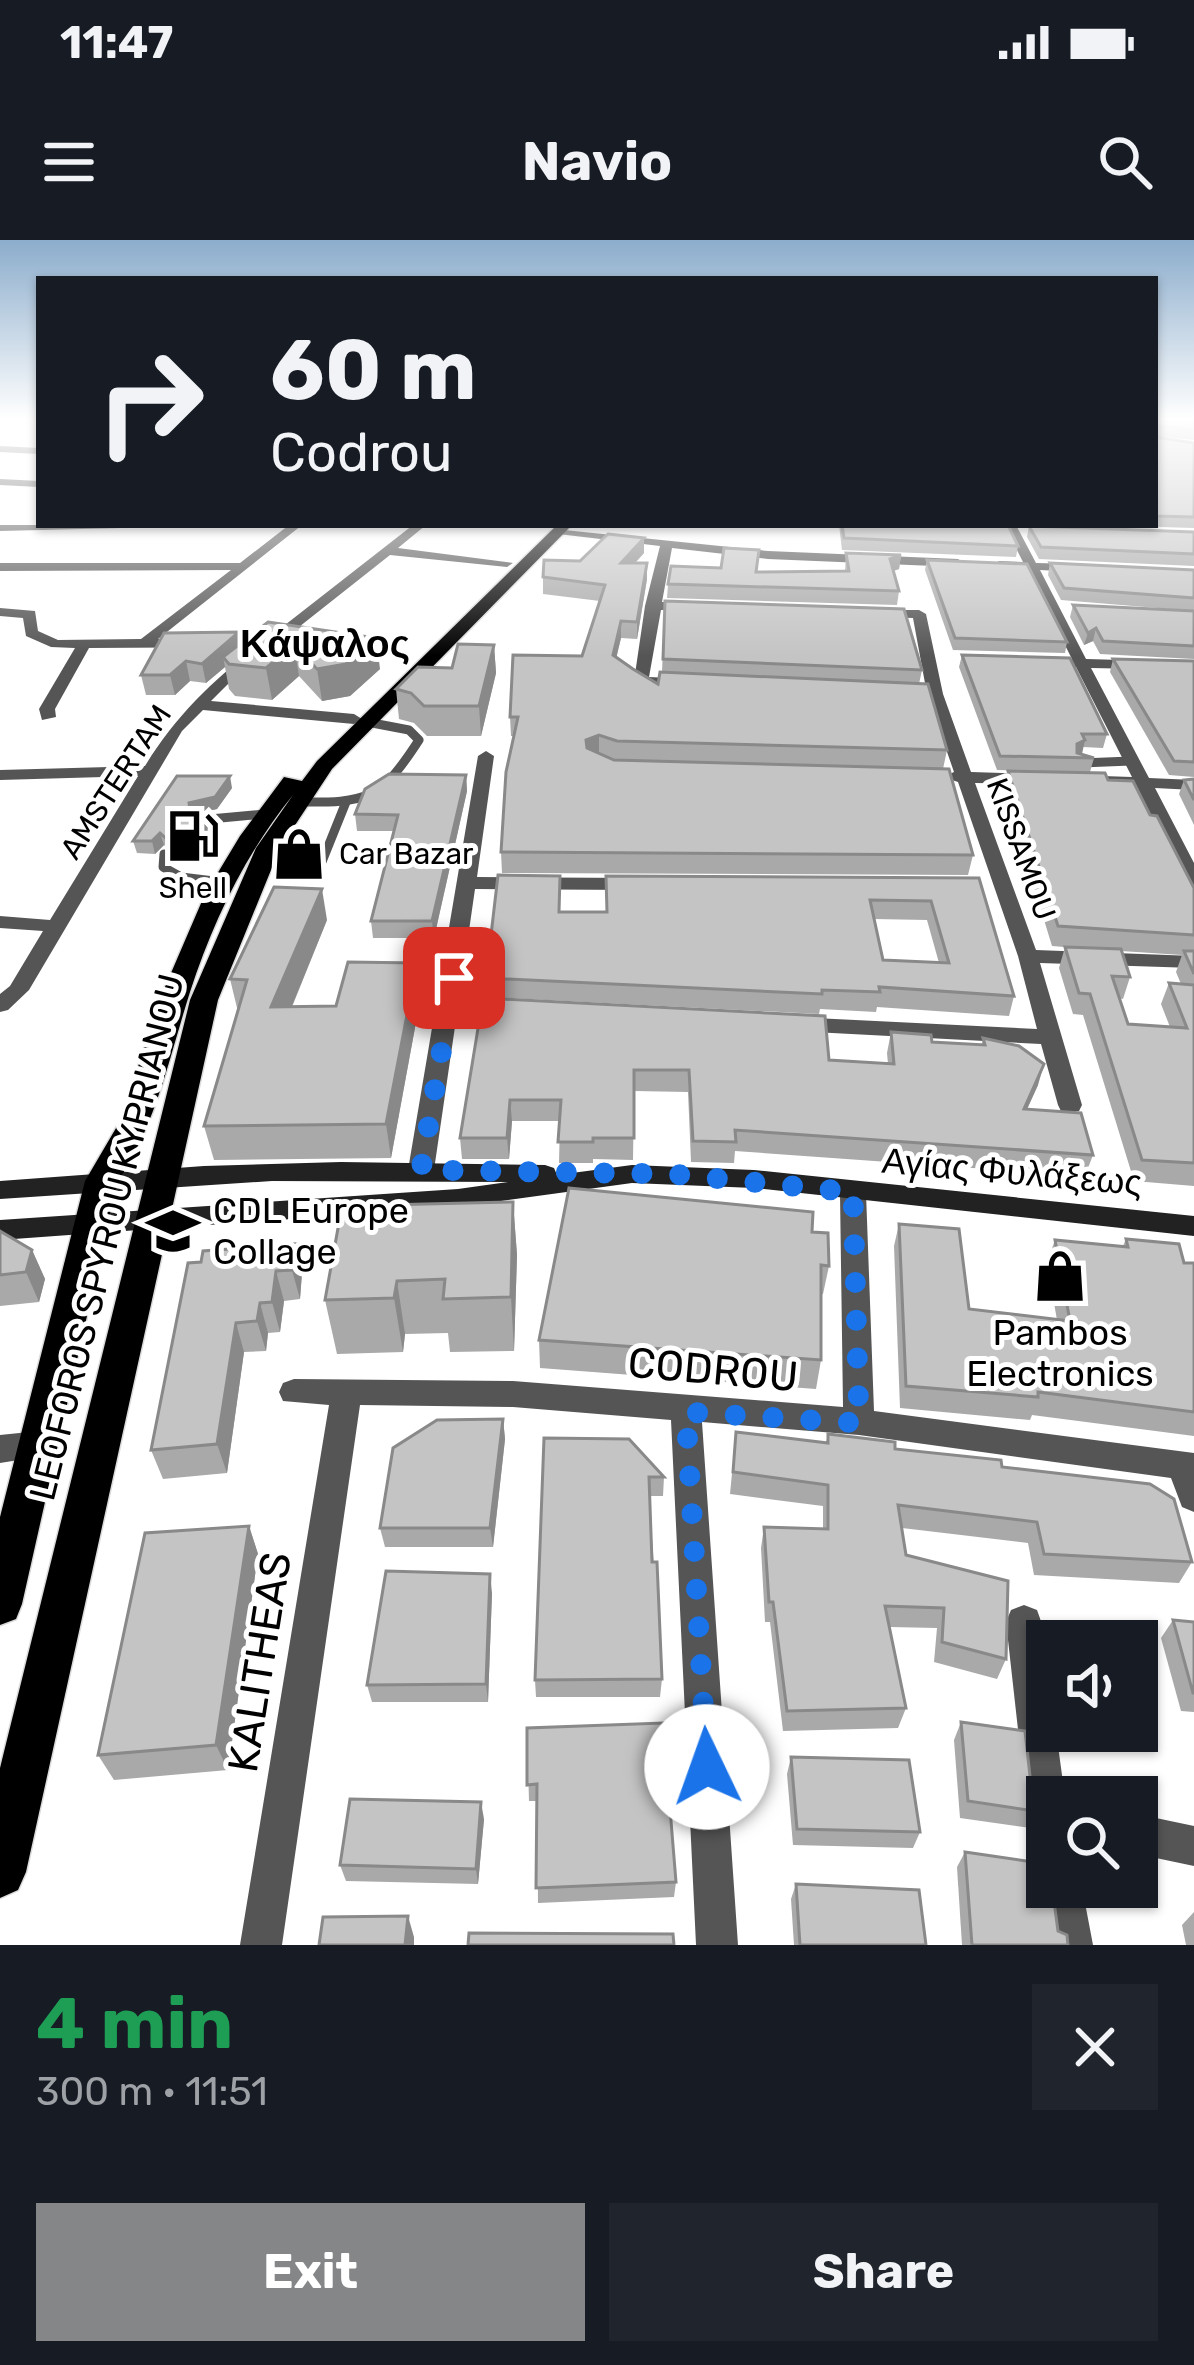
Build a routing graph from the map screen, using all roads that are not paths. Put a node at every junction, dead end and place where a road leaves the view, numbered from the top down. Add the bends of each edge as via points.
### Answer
1 (36, 527) edge
2 (0, 528) edge
3 (292, 528) edge
4 (416, 528) edge
5 (556, 528) edge
6 (556, 528) edge
7 (563, 528) edge
8 (1012, 528) edge
9 (1019, 528) edge
10 (1035, 530) edge
11 (667, 544) junction
12 (388, 551) junction
13 (507, 563) junction
14 (968, 564) edge
15 (989, 565) edge
16 (239, 566) junction
17 (1032, 566) junction
18 (0, 568) edge
19 (1101, 569) edge
20 (652, 606) junction
21 (718, 608) edge
22 (1054, 608) junction
23 (1077, 609) edge
24 (0, 612) edge
25 (852, 612) edge
26 (146, 642) junction
27 (271, 643) junction
28 (84, 644) junction
29 (1059, 662) edge
30 (1080, 663) junction
31 (1194, 666) edge
32 (709, 684) edge
33 (913, 693) edge
34 (935, 694) junction
35 (200, 706) junction
36 (48, 717) dead end
37 (360, 721) junction
38 (486, 756) dead end
39 (1131, 761) junction
40 (147, 771) junction
41 (1078, 772) joint
42 (0, 775) edge
43 (939, 777) edge
44 (962, 777) junction
45 (1052, 780) edge
46 (1142, 783) junction
47 (1194, 784) edge
48 (297, 802) junction
49 (346, 802) junction
50 (264, 814) junction
51 (199, 820) edge
52 (164, 854) edge
53 (315, 879) dead end
54 (1194, 881) edge
55 (222, 882) junction
56 (468, 883) junction
57 (655, 884) edge
58 (982, 886) edge
59 (1005, 886) junction
60 (0, 922) edge
61 (56, 926) junction
62 (1028, 956) junction
63 (1194, 962) edge
64 (0, 1005) edge
65 (450, 1006) junction
66 (546, 1011) edge
67 (762, 1023) edge
68 (1049, 1037) junction
69 (1070, 1105) dead end
70 (421, 1170) junction
71 (607, 1177) junction
72 (101, 1181) junction
73 (0, 1190) edge
74 (853, 1192) junction
75 (159, 1199) junction
76 (89, 1223) junction
77 (1194, 1226) edge
78 (0, 1230) edge
79 (294, 1393) dead end
80 (346, 1393) junction
81 (686, 1412) junction
82 (859, 1423) junction
83 (19, 1447) edge
84 (1190, 1477) edge
85 (0, 1604) edge
86 (1024, 1622) dead end
87 (1043, 1776) edge
88 (1158, 1838) edge
89 (1194, 1846) edge
90 (0, 1872) edge
91 (1065, 1908) edge
92 (261, 1945) edge
93 (717, 1945) edge
94 (1072, 1945) edge

1 - 2 street
3 - 16 street
4 - 12 street, AMSTERTAM
5 - 13 main road, LEOFOROS SPYROU KYPRIANOU
6 - 37 main road, LEOFOROS SPYROU KYPRIANOU
7 - 11 street
8 - 17 street
9 - 10 street
11 - 14 street
11 - 20 street
12 - 13 street
12 - 27 street, AMSTERTAM
13 - 37 main road, LEOFOROS SPYROU KYPRIANOU
15 - 17 street
16 - 18 street
16 - 26 street
17 - 19 street
17 - 22 street
20 - 21 street
20 - 32 street via 641,681
22 - 23 street
22 - 30 street
24 - 28 street via 30,614 39,640
25 - 34 street, KISSAMOU via 919,614 942,658
26 - 27 street
26 - 28 street
27 - 35 street, AMSTERTAM
28 - 36 street
29 - 30 street
30 - 31 street
30 - 39 street
33 - 34 street
34 - 44 street, KISSAMOU
35 - 37 street
35 - 40 street, AMSTERTAM
37 - 48 main road, LEOFOROS SPYROU KYPRIANOU
37 - 49 lane via 409,730 419,740 384,794
37 - 50 main road, LEOFOROS SPYROU KYPRIANOU
38 - 56 street
39 - 41 lane
39 - 46 street
40 - 42 street
40 - 61 street, AMSTERTAM
41 - 46 street
43 - 44 street
44 - 45 street
44 - 59 street, KISSAMOU
46 - 47 street
46 - 54 street
48 - 49 lane
48 - 75 main road, LEOFOROS SPYROU KYPRIANOU via 268,848 205,1000
49 - 53 lane
50 - 51 lane
50 - 55 main road, LEOFOROS SPYROU KYPRIANOU
52 - 55 lane via 163,867 181,877
55 - 72 main road, LEOFOROS SPYROU KYPRIANOU via 129,1144
56 - 57 street
56 - 65 street
58 - 59 street
59 - 62 street, KISSAMOU
60 - 61 street
61 - 64 street, AMSTERTAM via 18,990
62 - 63 street
62 - 68 street, KISSAMOU
65 - 66 street
65 - 70 street
67 - 68 street
68 - 69 street, KISSAMOU
70 - 71 main road, Αγίας Φυλάξεως
70 - 75 main road, Αγίας Φυλάξεως
71 - 74 main road, Αγίας Φυλάξεως via 754,1179
71 - 75 main road, Αγίας Φυλάξεως via 442,1199
72 - 73 main road, Αγίας Φυλάξεως
72 - 75 main road, Αγίας Φυλάξεως
72 - 76 main road, LEOFOROS SPYROU KYPRIANOU
74 - 77 main road, Αγίας Φυλάξεως
74 - 82 street
75 - 76 main road, Αγίας Φυλάξεως
75 - 90 main road, LEOFOROS SPYROU KYPRIANOU
76 - 78 main road, Αγίας Φυλάξεως
76 - 83 main road, LEOFOROS SPYROU KYPRIANOU
79 - 80 street, CODROU
80 - 81 street, CODROU via 513,1394
80 - 92 street, KALITHEAS
81 - 82 street, CODROU
81 - 93 street
82 - 84 street, CODROU
83 - 85 main road, LEOFOROS SPYROU KYPRIANOU
86 - 87 street
88 - 89 street
91 - 94 street

